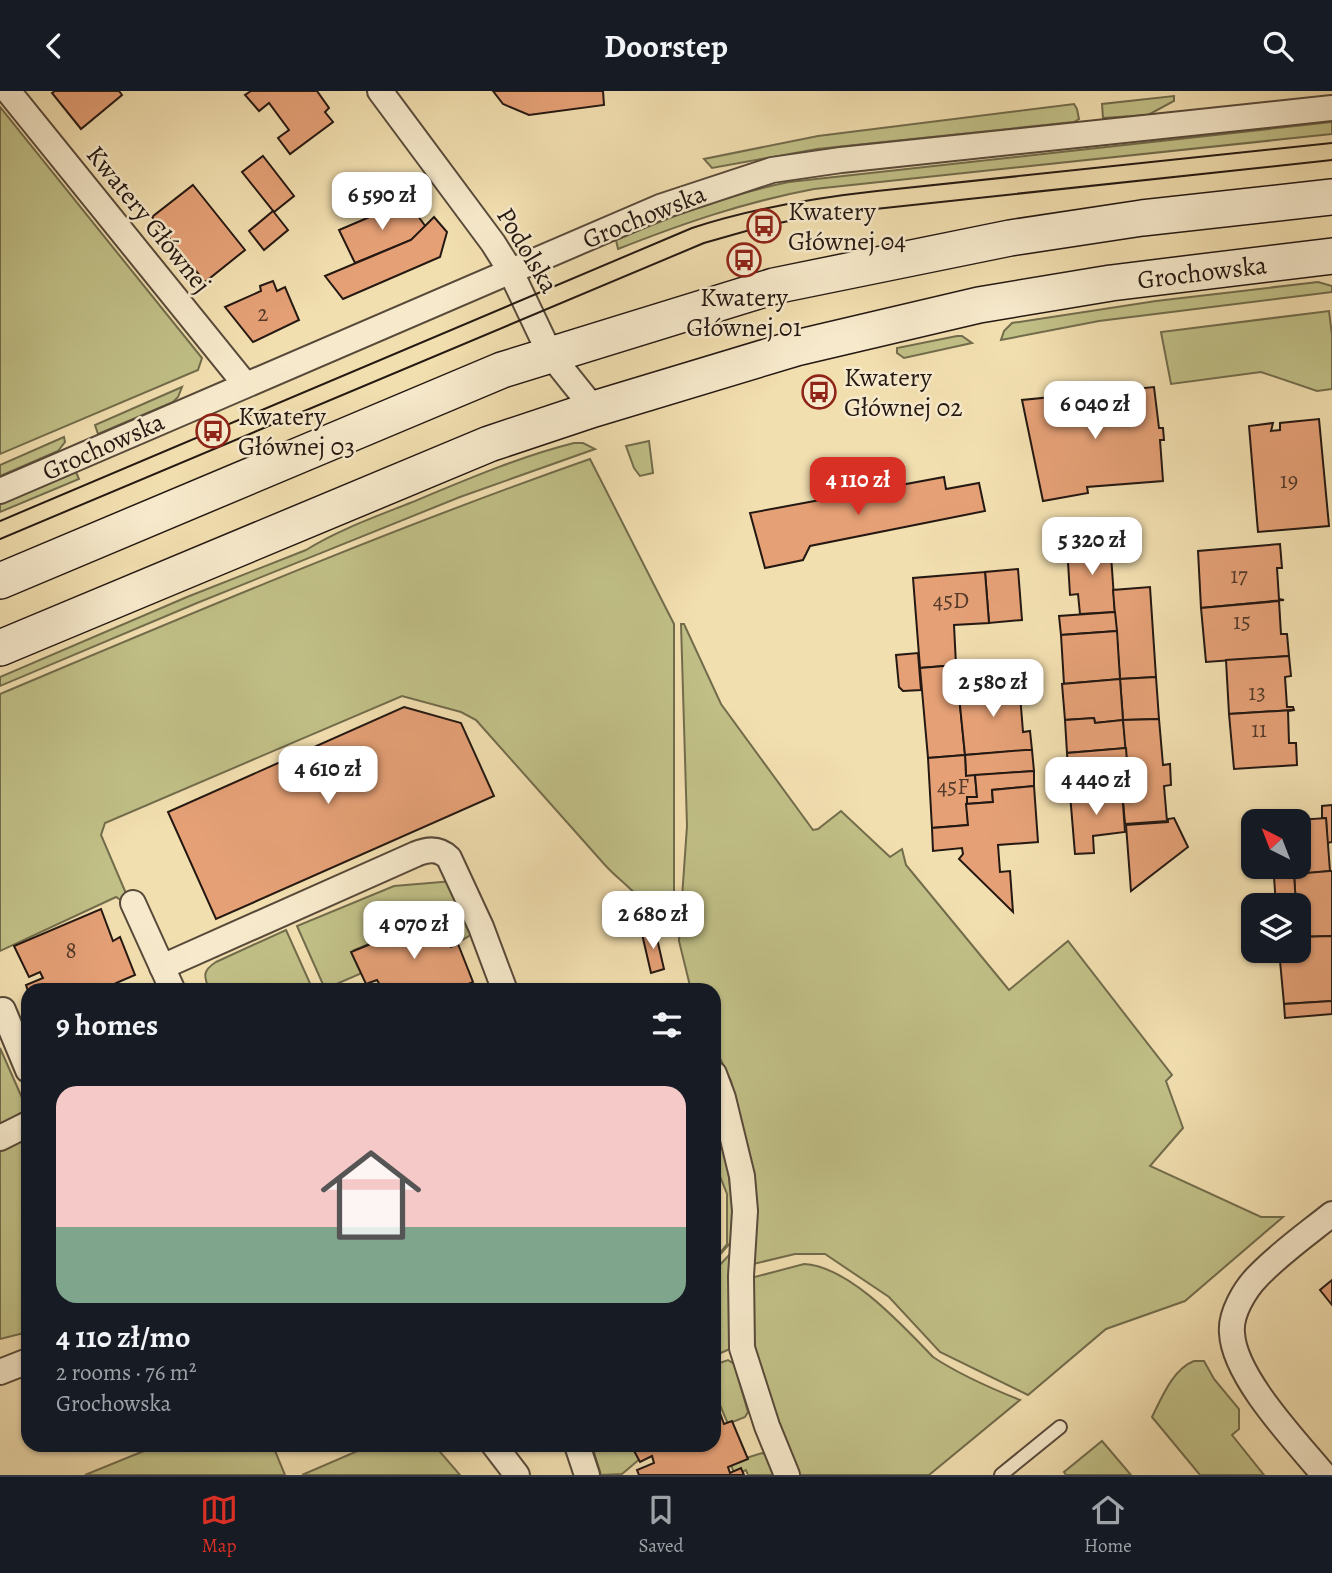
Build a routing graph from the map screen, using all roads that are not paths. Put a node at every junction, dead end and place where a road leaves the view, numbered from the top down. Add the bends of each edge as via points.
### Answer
1 (8, 91) edge
2 (380, 91) edge
3 (1332, 108) edge
4 (1332, 197) edge
5 (1332, 256) edge
6 (510, 270) junction
7 (550, 354) junction
8 (245, 384) junction
9 (594, 409) junction
10 (0, 491) edge
11 (0, 581) edge
12 (0, 648) edge
13 (133, 903) dead end
14 (162, 967) junction
15 (169, 983) edge
16 (502, 983) edge
17 (3, 1010) dead end
18 (21, 1053) edge
19 (721, 1093) edge
20 (21, 1128) edge
21 (0, 1138) edge
22 (1332, 1214) edge
23 (21, 1364) edge
24 (0, 1372) edge
25 (1060, 1427) dead end
26 (499, 1452) edge
27 (580, 1452) edge
28 (517, 1475) edge
29 (587, 1475) edge
30 (787, 1475) edge
31 (1001, 1475) edge
32 (1324, 1475) edge

1 - 8 street, Kwatery Głównej
2 - 6 street, Podolska
3 - 6 street, Grochowska via 772,170 660,207
4 - 7 main road via 1142,218 893,261 774,286
5 - 9 main road, Grochowska via 1111,283 979,305 796,348
6 - 7 street, Podolska
6 - 8 street, Grochowska
7 - 9 street, Podolska
7 - 11 main road via 502,370
8 - 10 street, Grochowska
9 - 12 main road, Grochowska via 489,444
13 - 14 street
14 - 15 street
14 - 16 street via 426,850 449,858
17 - 18 street
19 - 30 street via 742,1176 742,1348
20 - 21 street
22 - 32 street via 1256,1278 1236,1310 1231,1331 1236,1355 1249,1378
23 - 24 street
25 - 31 lane
26 - 28 street
27 - 29 street

